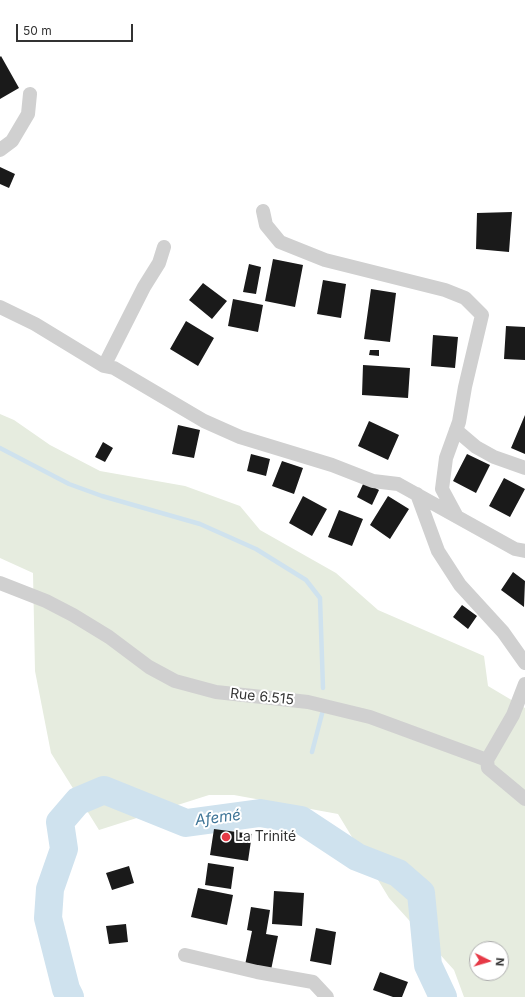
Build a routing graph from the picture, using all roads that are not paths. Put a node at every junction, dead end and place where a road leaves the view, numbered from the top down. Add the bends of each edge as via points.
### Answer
1 (30, 94) dead end
2 (0, 150) edge
3 (263, 211) dead end
4 (164, 247) dead end
5 (0, 307) edge
6 (104, 366) junction
7 (456, 430) junction
8 (525, 468) edge
9 (417, 494) junction
10 (456, 515) junction
11 (525, 551) edge
12 (1, 586) edge
13 (525, 663) edge
14 (525, 684) edge
15 (487, 760) junction
16 (525, 799) edge
17 (185, 955) dead end
18 (327, 997) edge

1 - 2 street via 28,114 12,141
3 - 7 street via 266,225 280,242 325,260 445,290 465,298 482,315
4 - 6 street via 159,263
5 - 6 street via 35,324
6 - 9 street via 114,368 204,421 240,437 332,465 373,481 398,484
7 - 8 street via 476,447 494,457
7 - 10 street via 446,458 442,488
9 - 10 street
9 - 13 street via 438,551 460,585 503,632
10 - 11 street via 515,549
12 - 15 street, Rue 6.515 via 46,601 72,615 109,637 149,667 175,681 216,692 308,702 350,711 418,733
14 - 15 street via 512,715
15 - 16 street via 488,768
17 - 18 street via 313,982

